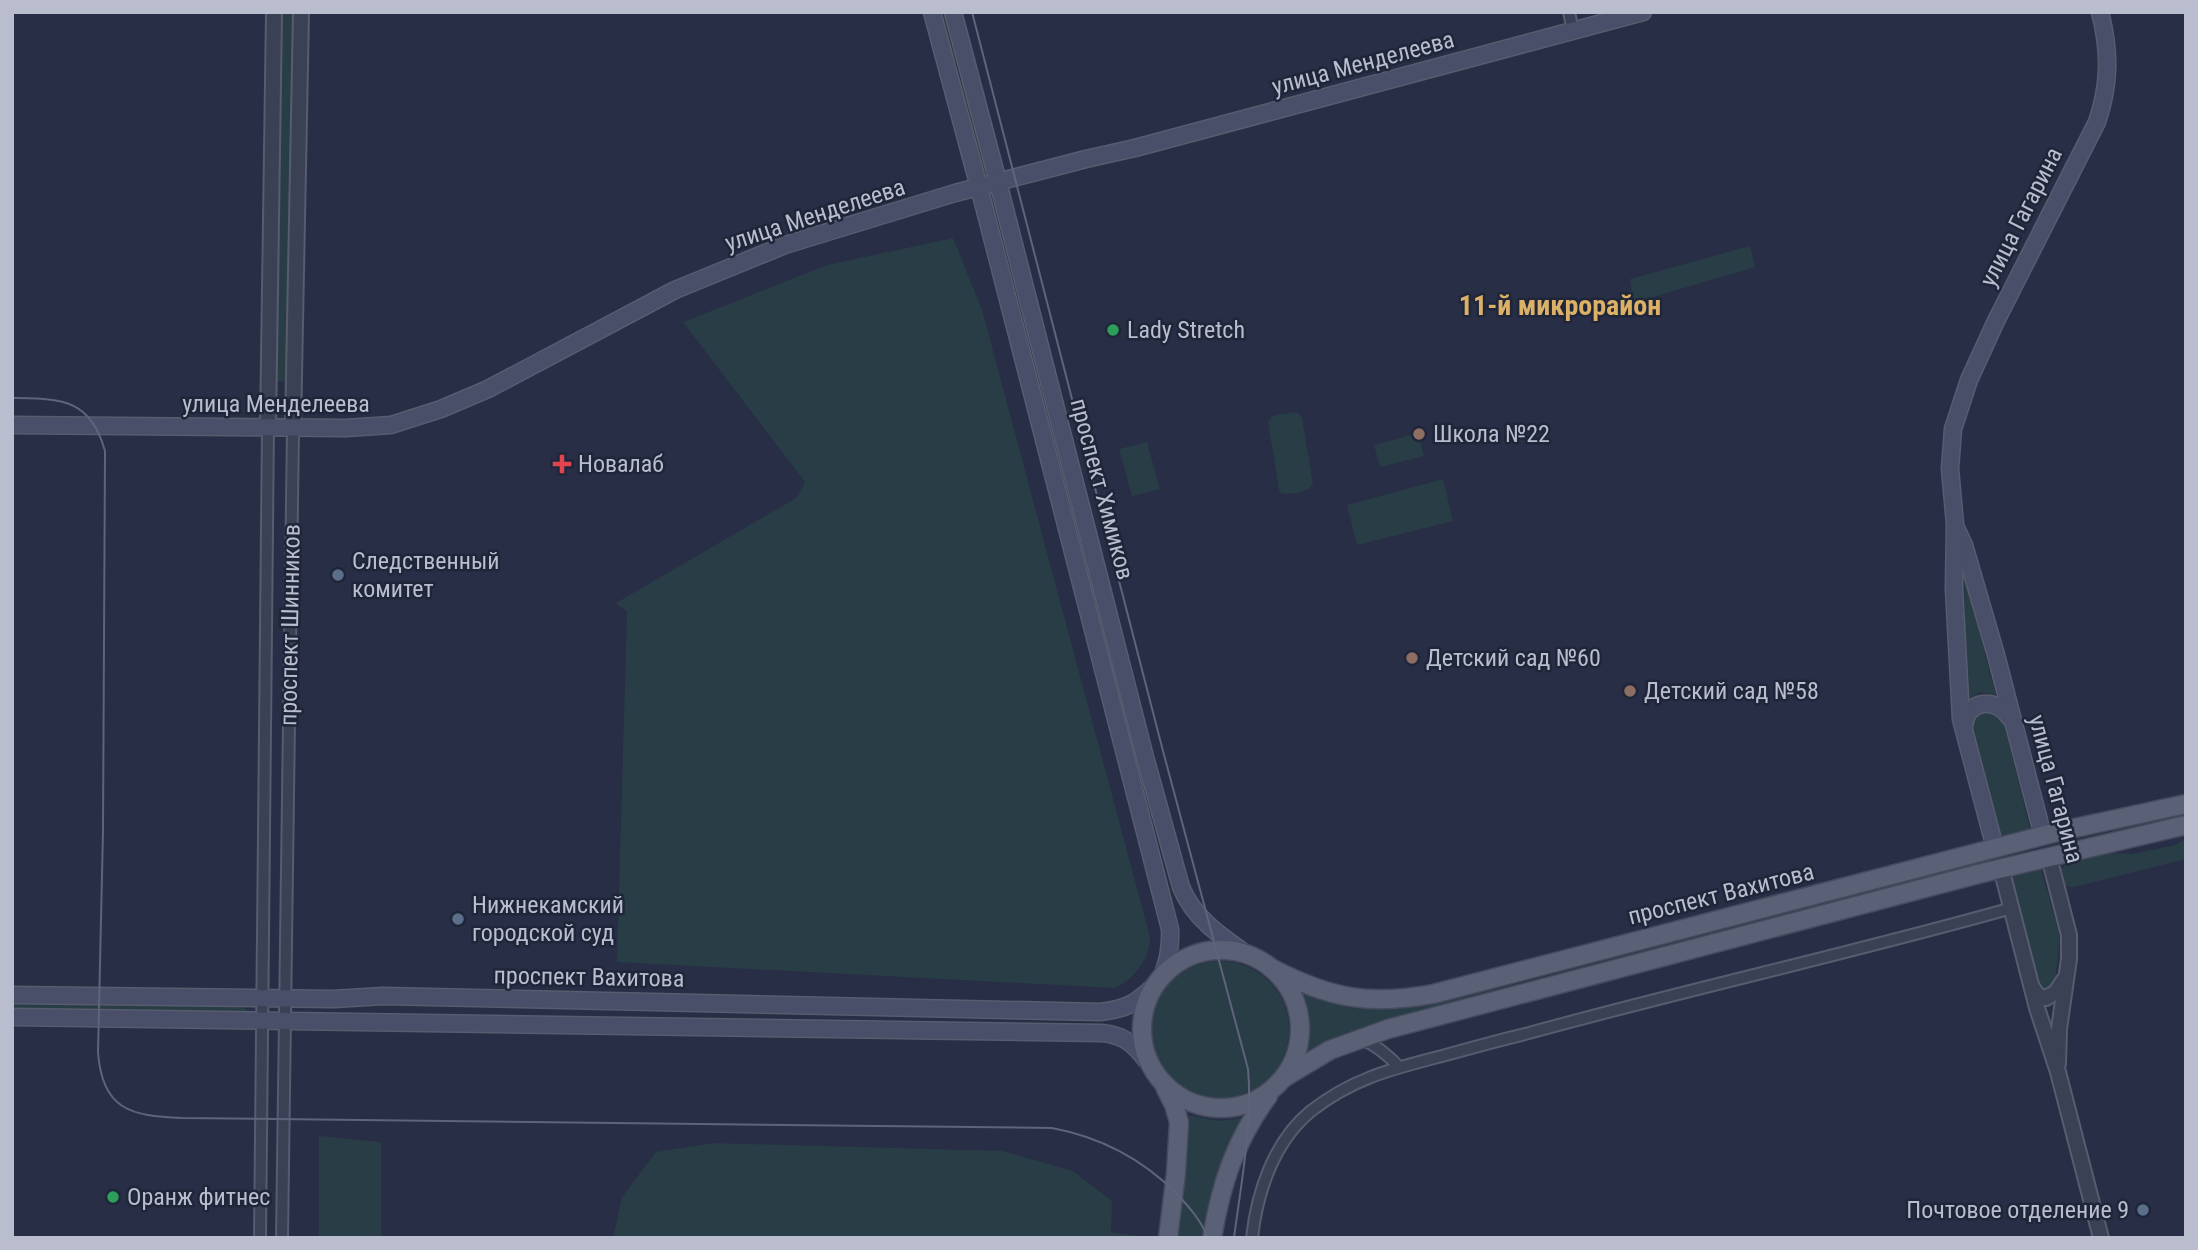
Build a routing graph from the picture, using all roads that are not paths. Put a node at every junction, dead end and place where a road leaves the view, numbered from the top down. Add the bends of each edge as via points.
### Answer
1 (274, 12) edge
2 (301, 12) edge
3 (932, 12) edge
4 (953, 12) edge
5 (1569, 12) edge
6 (1643, 12) edge
7 (2100, 12) edge
8 (1573, 31) junction
9 (974, 88) junction
10 (952, 90) junction
11 (998, 182) junction
12 (979, 187) junction
13 (268, 394) junction
14 (294, 395) junction
15 (1057, 415) junction
16 (1038, 421) junction
17 (12, 425) edge
18 (268, 427) junction
19 (293, 428) junction
20 (1955, 524) junction
21 (2013, 722) junction
22 (1965, 736) junction
23 (265, 790) junction
24 (288, 791) junction
25 (2186, 804) edge
26 (2186, 825) edge
27 (2043, 836) junction
28 (1996, 848) junction
29 (2049, 857) junction
30 (2001, 869) junction
31 (2012, 908) junction
32 (1245, 953) junction
33 (1271, 968) junction
34 (2067, 974) junction
35 (1159, 979) junction
36 (2031, 986) junction
37 (12, 995) edge
38 (262, 998) junction
39 (285, 998) junction
40 (12, 1017) edge
41 (261, 1022) junction
42 (284, 1023) junction
43 (1359, 1038) junction
44 (1146, 1060) junction
45 (1399, 1067) junction
46 (2058, 1072) junction
47 (1279, 1083) junction
48 (1165, 1087) junction
49 (260, 1238) edge
50 (282, 1238) edge
51 (1168, 1238) edge
52 (1212, 1238) edge
53 (1252, 1238) edge
54 (2101, 1238) edge

1 - 13 street, проспект Шинников
2 - 14 street, проспект Шинников
3 - 10 main road, проспект Химиков
4 - 9 main road, проспект Химиков
5 - 8 street
6 - 8 main road, улица Менделеева
7 - 20 main road, улица Гагарина via 2109,68 2097,122 1996,321 1953,429 1950,470
8 - 11 main road, улица Менделеева
9 - 10 main road via 960,72 953,78
9 - 11 main road, проспект Химиков
10 - 12 main road, проспект Химиков
11 - 12 main road, улица Менделеева
11 - 15 main road, проспект Химиков
12 - 16 main road, проспект Химиков
12 - 19 main road, улица Менделеева via 785,245 708,275 488,389 412,419 375,428
13 - 14 street via 277,400
13 - 18 street, проспект Шинников
14 - 19 street, проспект Шинников
15 - 16 main road
15 - 32 main road, проспект Химиков via 1181,887 1197,914
16 - 35 main road, проспект Химиков via 1170,929 1170,957
17 - 18 main road, улица Менделеева
18 - 19 main road, улица Менделеева
18 - 23 street, проспект Шинников
19 - 24 street, проспект Шинников
20 - 21 main road, улица Гагарина
20 - 22 main road, улица Гагарина via 1954,589
21 - 22 main road via 2000,707 1982,704 1967,715
21 - 27 main road, улица Гагарина
22 - 28 main road, улица Гагарина
23 - 24 street
23 - 38 street, проспект Шинников
24 - 39 street, проспект Шинников
25 - 27 main road, проспект Вахитова
26 - 29 main road, проспект Вахитова
27 - 28 main road, проспект Вахитова
27 - 29 main road, улица Гагарина
28 - 30 main road, улица Гагарина
28 - 33 main road, проспект Вахитова via 1433,994 1367,1000 1339,995
29 - 30 main road, проспект Вахитова
29 - 34 street, улица Гагарина via 2069,935
30 - 31 street, улица Гагарина
30 - 43 main road, проспект Вахитова
31 - 36 street, улица Гагарина
31 - 45 street
32 - 33 main road, проспект Вахитова
32 - 35 main road, проспект Вахитова via 1205,951 1180,960
33 - 47 main road, проспект Вахитова via 1295,999 1300,1017 1296,1056
34 - 36 street via 2046,999
34 - 46 street, улица Гагарина
35 - 39 main road, проспект Вахитова via 1125,1008 1100,1012 383,996
35 - 44 main road, проспект Вахитова via 1142,1019
36 - 46 street, улица Гагарина
37 - 38 main road, проспект Вахитова
38 - 39 main road, проспект Вахитова
38 - 41 street, проспект Шинников
39 - 42 street, проспект Шинников
40 - 41 main road, проспект Вахитова
41 - 42 main road, проспект Вахитова
41 - 49 street, проспект Шинников
42 - 44 main road, проспект Вахитова via 1101,1033 1129,1041
42 - 50 street, проспект Шинников
43 - 45 street
43 - 47 main road, проспект Вахитова via 1330,1050
44 - 48 main road, проспект Вахитова
45 - 53 street via 1327,1099 1292,1132 1261,1189
46 - 54 street, улица Гагарина
47 - 48 main road, проспект Вахитова via 1250,1104 1218,1108 1198,1105
47 - 52 main road via 1232,1157
48 - 51 main road via 1179,1122

